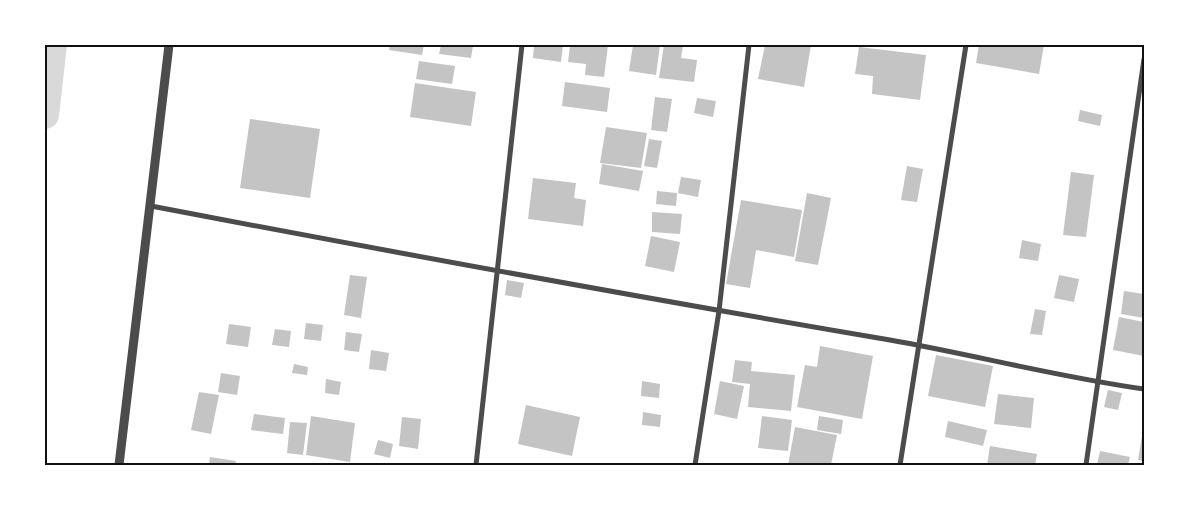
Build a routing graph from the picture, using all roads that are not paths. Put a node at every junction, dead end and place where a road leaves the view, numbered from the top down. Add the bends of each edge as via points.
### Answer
1 (169, 45) edge
2 (522, 45) edge
3 (749, 45) edge
4 (966, 45) edge
5 (1144, 59) edge
6 (151, 206) junction
7 (498, 272) junction
8 (720, 311) junction
9 (919, 346) junction
10 (1098, 382) junction
11 (1144, 388) edge
12 (119, 465) edge
13 (476, 465) edge
14 (696, 465) edge
15 (900, 465) edge
16 (1086, 465) edge

1 - 6 street
2 - 7 street
3 - 8 street
4 - 9 street
5 - 10 street
6 - 7 street
6 - 12 street
7 - 8 street
7 - 13 street
8 - 9 street
8 - 14 street
9 - 10 street
9 - 15 street
10 - 11 street
10 - 16 street

